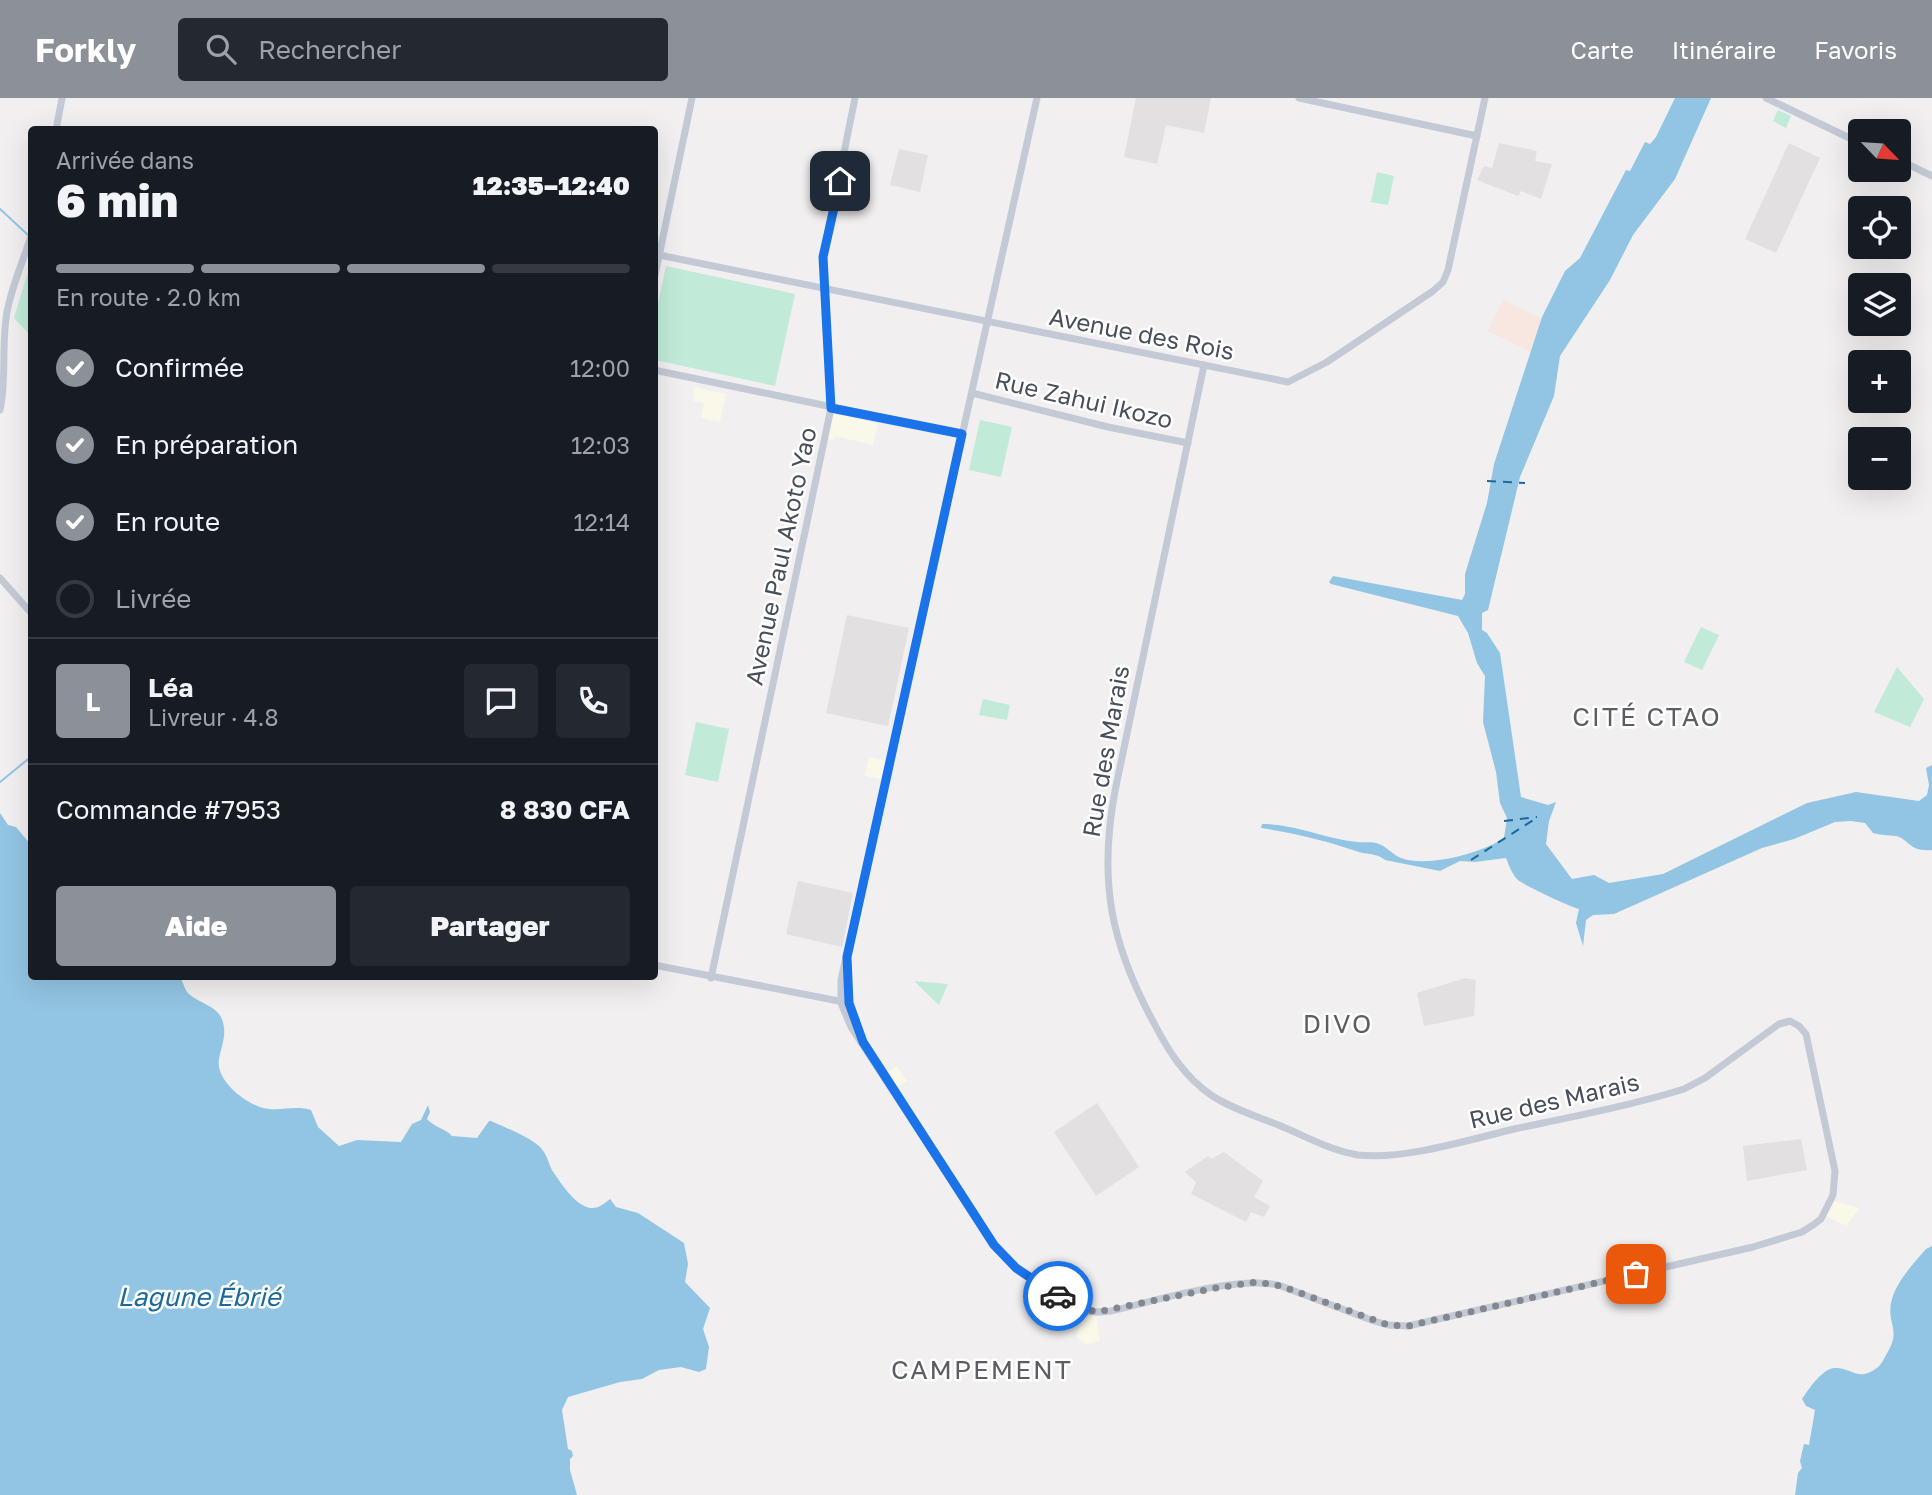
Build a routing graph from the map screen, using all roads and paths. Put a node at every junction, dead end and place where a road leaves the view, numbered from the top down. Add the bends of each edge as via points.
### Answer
1 (62, 98) edge
2 (692, 98) edge
3 (855, 98) edge
4 (1037, 98) edge
5 (1299, 98) edge
6 (1485, 98) edge
7 (1766, 98) edge
8 (57, 126) edge
9 (1477, 136) junction
10 (1848, 137) edge
11 (1911, 166) edge
12 (1932, 176) edge
13 (28, 248) edge
14 (659, 255) junction
15 (658, 260) edge
16 (824, 288) junction
17 (987, 321) junction
18 (1204, 365) junction
19 (658, 371) edge
20 (972, 393) junction
21 (831, 408) junction
22 (0, 410) edge
23 (962, 434) junction
24 (1188, 443) junction
25 (0, 579) edge
26 (28, 610) edge
27 (658, 966) edge
28 (711, 978) junction
29 (845, 1003) junction

1 - 8 street
2 - 14 street
3 - 16 street, Avenue Paul Akoto Yao via 823,257
4 - 17 street
5 - 9 street
6 - 9 street
7 - 10 street
9 - 18 street, Avenue des Rois via 1441,285 1288,382
11 - 12 street
13 - 22 street via 7,310
14 - 15 street
14 - 16 street, Avenue des Rois
16 - 17 street, Avenue des Rois
16 - 21 street, Avenue Paul Akoto Yao
17 - 18 street, Avenue des Rois
17 - 20 street
18 - 24 street, Rue des Marais
19 - 21 street
20 - 23 street
20 - 24 street, Rue Zahui Ikozo
21 - 23 street
21 - 28 street, Avenue Paul Akoto Yao
23 - 29 street via 847,957
24 - 29 street, Rue des Marais via 1115,791 1107,863 1113,924 1132,981 1172,1056 1190,1078 1227,1104 1338,1150 1357,1155 1398,1154 1685,1089 1784,1021 1795,1023 1806,1034 1835,1171 1833,1195 1821,1219 1801,1232 1753,1247 1408,1326 1388,1325 1264,1282 1097,1312 1076,1307 1016,1268 994,1245 863,1042
25 - 26 street
27 - 28 street
28 - 29 street

